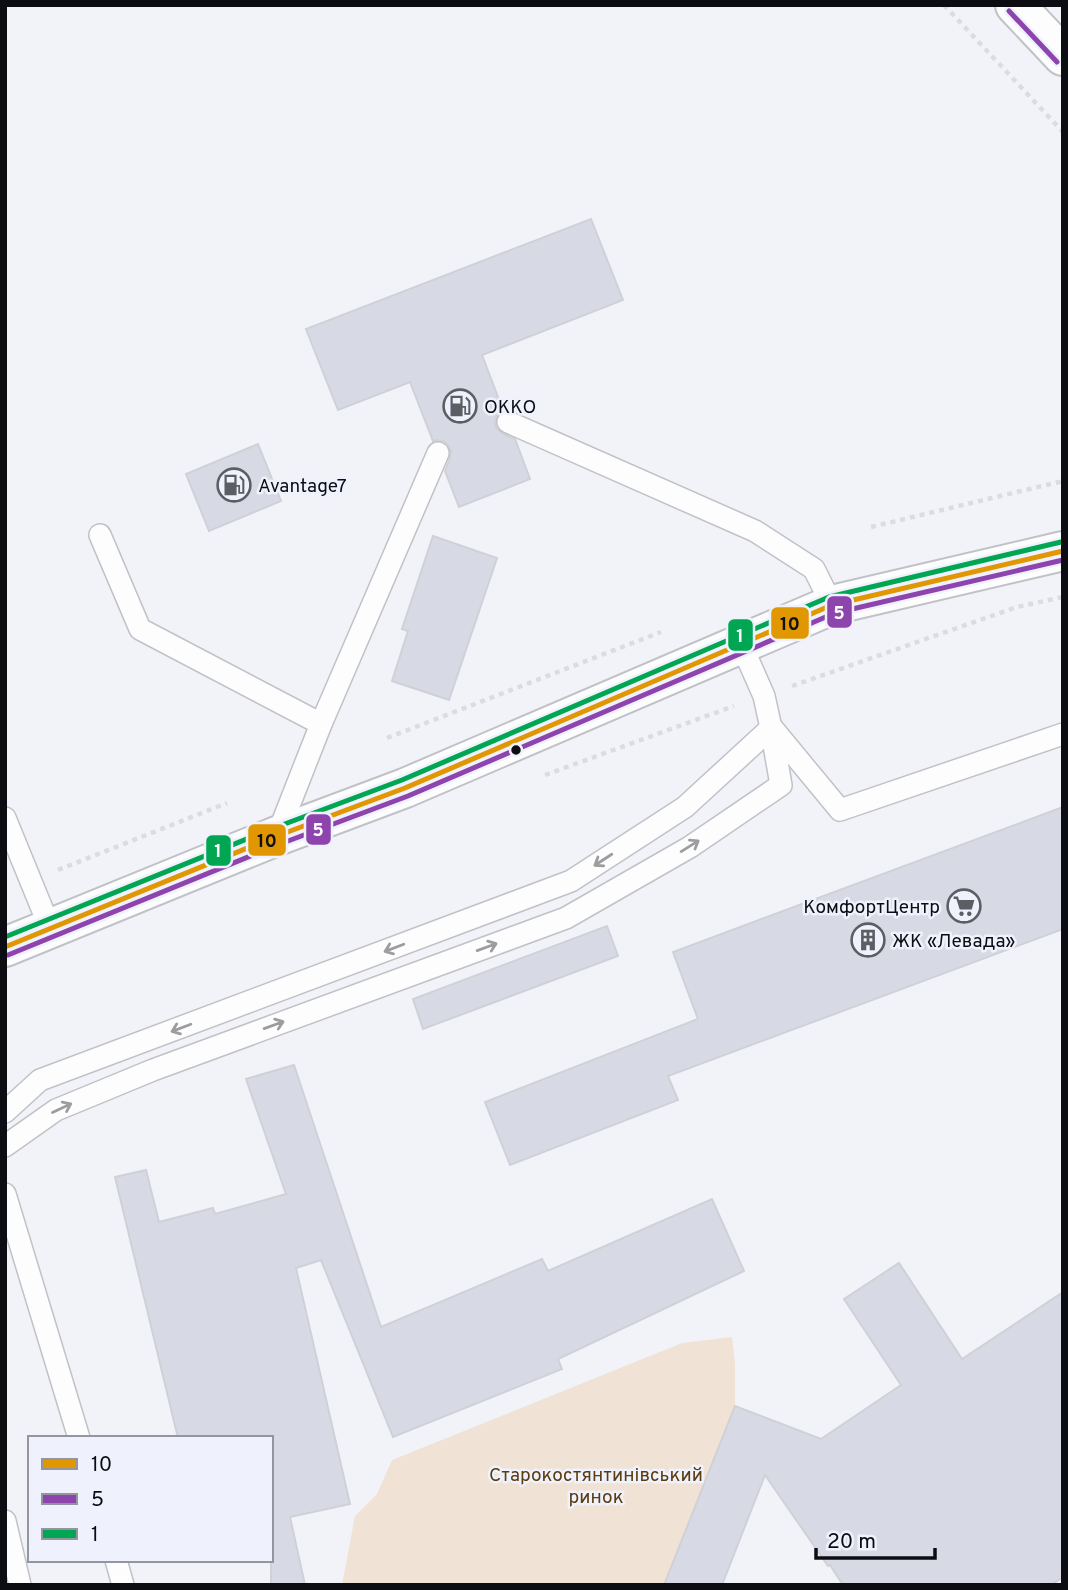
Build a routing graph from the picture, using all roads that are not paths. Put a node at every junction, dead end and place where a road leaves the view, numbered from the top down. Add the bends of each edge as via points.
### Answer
1 (1015, 5) edge
2 (1063, 56) edge
3 (508, 422) dead end
4 (438, 453) dead end
5 (100, 535) dead end
6 (1063, 551) edge
7 (832, 605) junction
8 (741, 644) junction
9 (321, 724) junction
10 (771, 728) junction
11 (1063, 734) edge
12 (5, 818) edge
13 (277, 836) junction
14 (12, 855) edge
15 (50, 928) junction
16 (5, 947) edge
17 (5, 1112) edge
18 (5, 1146) edge
19 (5, 1194) edge
20 (78, 1436) edge
21 (5, 1521) edge
22 (117, 1562) edge
23 (20, 1585) edge
24 (123, 1585) edge

1 - 2 main road
3 - 7 lane via 755,531 814,569
4 - 9 lane
5 - 9 lane via 140,629
6 - 7 main road
7 - 8 main road
8 - 10 lane via 764,696
8 - 13 main road via 405,788
9 - 13 lane
10 - 11 lane via 840,810
10 -> 17 lane via 685,807 571,881 40,1080
18 -> 10 lane via 56,1110 141,1075 566,918 690,847 781,785
12 - 14 lane
13 - 15 main road
14 - 15 lane via 31,881
15 - 16 main road
19 - 20 lane
21 - 23 lane
22 - 24 lane

